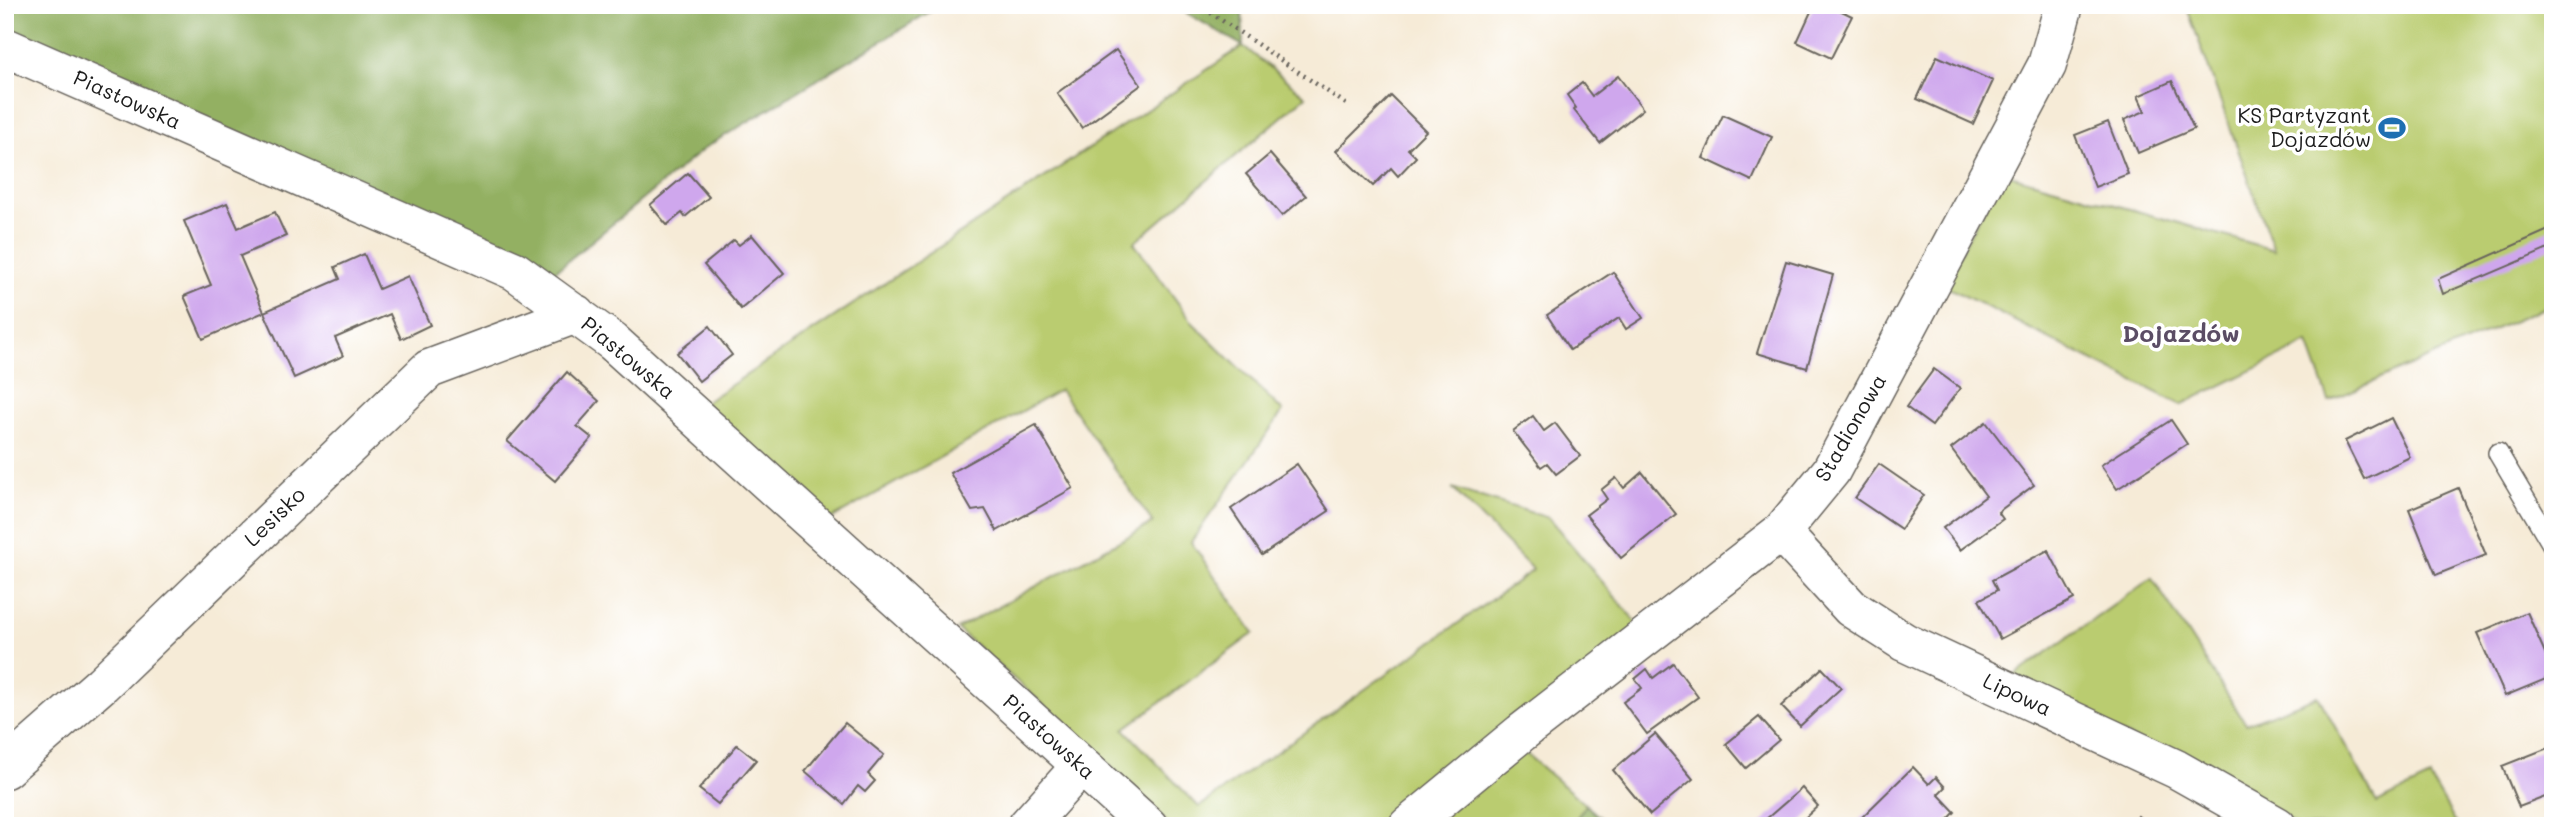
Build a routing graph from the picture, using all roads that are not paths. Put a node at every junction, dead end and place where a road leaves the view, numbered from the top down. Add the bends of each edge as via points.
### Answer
1 (2064, 5) edge
2 (5, 47) edge
3 (576, 314) junction
4 (2498, 453) dead end
5 (1781, 531) junction
6 (2553, 546) edge
7 (1081, 766) junction
8 (5, 768) edge
9 (1027, 826) edge
10 (1148, 826) edge
11 (1408, 826) edge
12 (2277, 826) edge

1 - 5 street, Stadionowa via 2047,65 1831,471
2 - 3 street, Piastowska via 515,271
3 - 7 street, Piastowska via 613,342
3 - 8 street, Lesisko via 429,369 102,684
4 - 6 lane
5 - 11 street, Stadionowa
5 - 12 street, Lipowa via 1852,608 1904,642 2176,769
7 - 9 street
7 - 10 street, Piastowska

